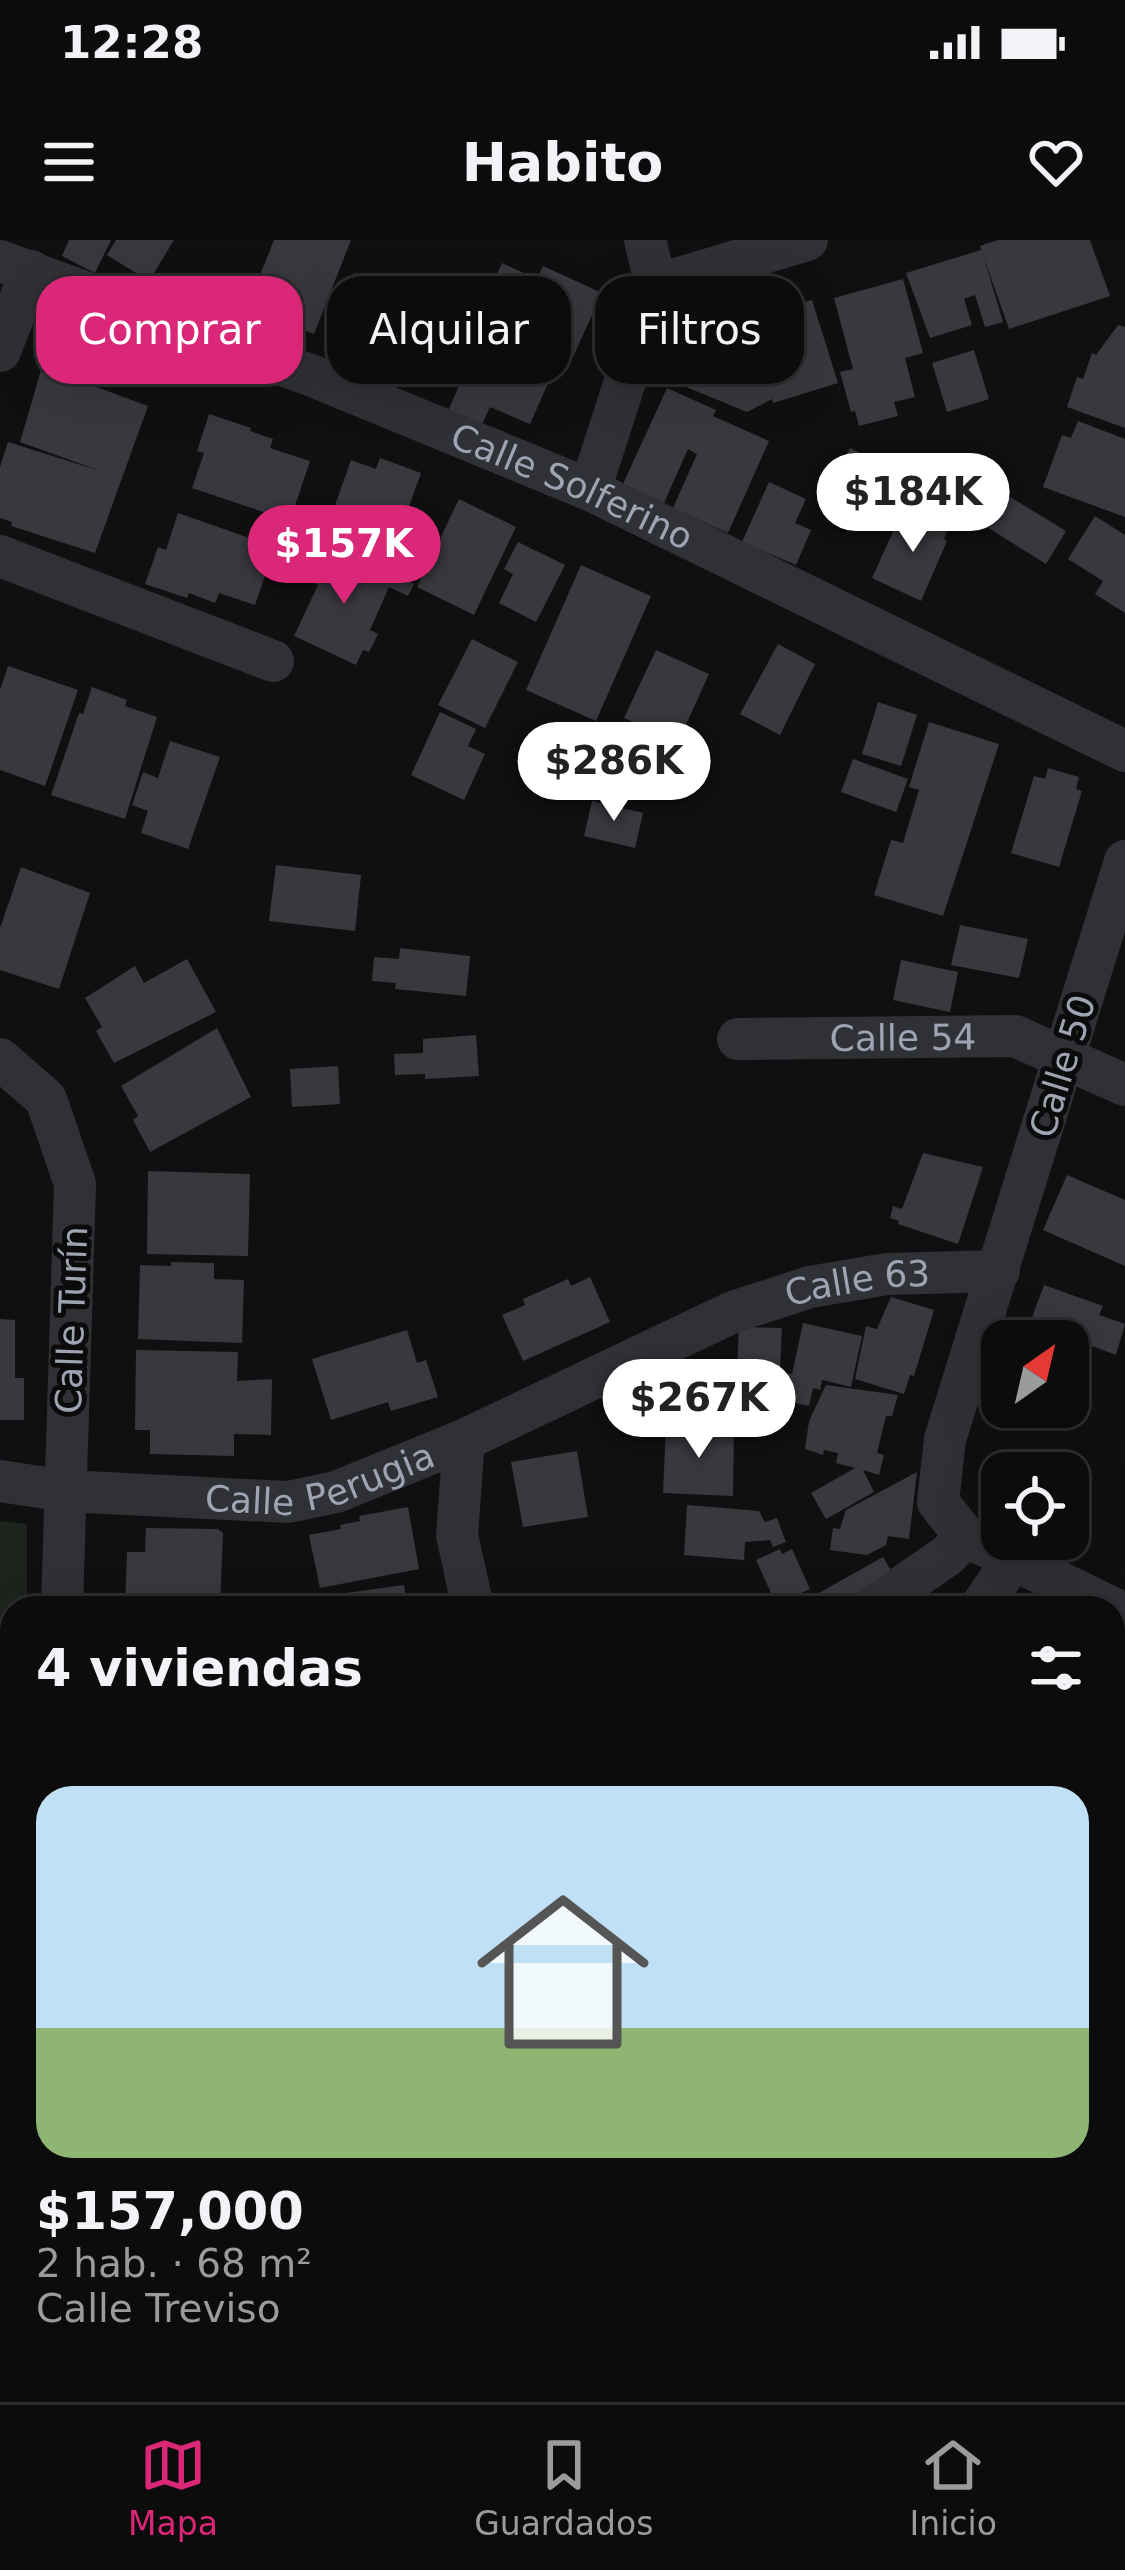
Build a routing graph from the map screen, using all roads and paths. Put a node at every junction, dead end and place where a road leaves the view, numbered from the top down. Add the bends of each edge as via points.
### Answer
1 (645, 240) edge
2 (807, 240) edge
3 (15, 266) edge
4 (654, 276) edge
5 (686, 276) edge
6 (0, 351) edge
7 (624, 384) edge
8 (590, 490) junction
9 (0, 556) edge
10 (273, 661) dead end
11 (1125, 751) edge
12 (1125, 861) edge
13 (738, 1039) dead end
14 (1065, 1057) junction
15 (0, 1059) edge
16 (1125, 1085) edge
17 (999, 1271) junction
18 (464, 1440) junction
19 (0, 1481) edge
20 (65, 1491) junction
21 (964, 1536) junction
22 (981, 1543) edge
23 (1013, 1560) edge
24 (1018, 1560) edge
25 (62, 1596) edge
26 (470, 1596) edge
27 (888, 1596) edge
28 (988, 1596) edge
29 (1089, 1596) edge

1 - 4 street
2 - 5 street
3 - 6 street
3 - 8 street, Calle Solferino
7 - 8 street
8 - 11 street, Calle Solferino
9 - 10 street
12 - 14 street, Calle 50
13 - 14 street, Calle 54 via 1015,1036
14 - 16 street, Calle 54
14 - 17 street, Calle 50
15 - 20 street, Calle Turín via 46,1099 75,1184
17 - 18 street, Calle 63 via 887,1274 810,1287 734,1312
17 - 21 street, Calle 63 via 944,1439 938,1502
18 - 20 street, Calle Perugia via 336,1492 288,1502
18 - 26 street, Calle Perugia via 457,1535
19 - 20 street, Calle Perugia
20 - 25 street, Calle Turín
21 - 22 street
21 - 27 street
23 - 28 street
24 - 29 street

